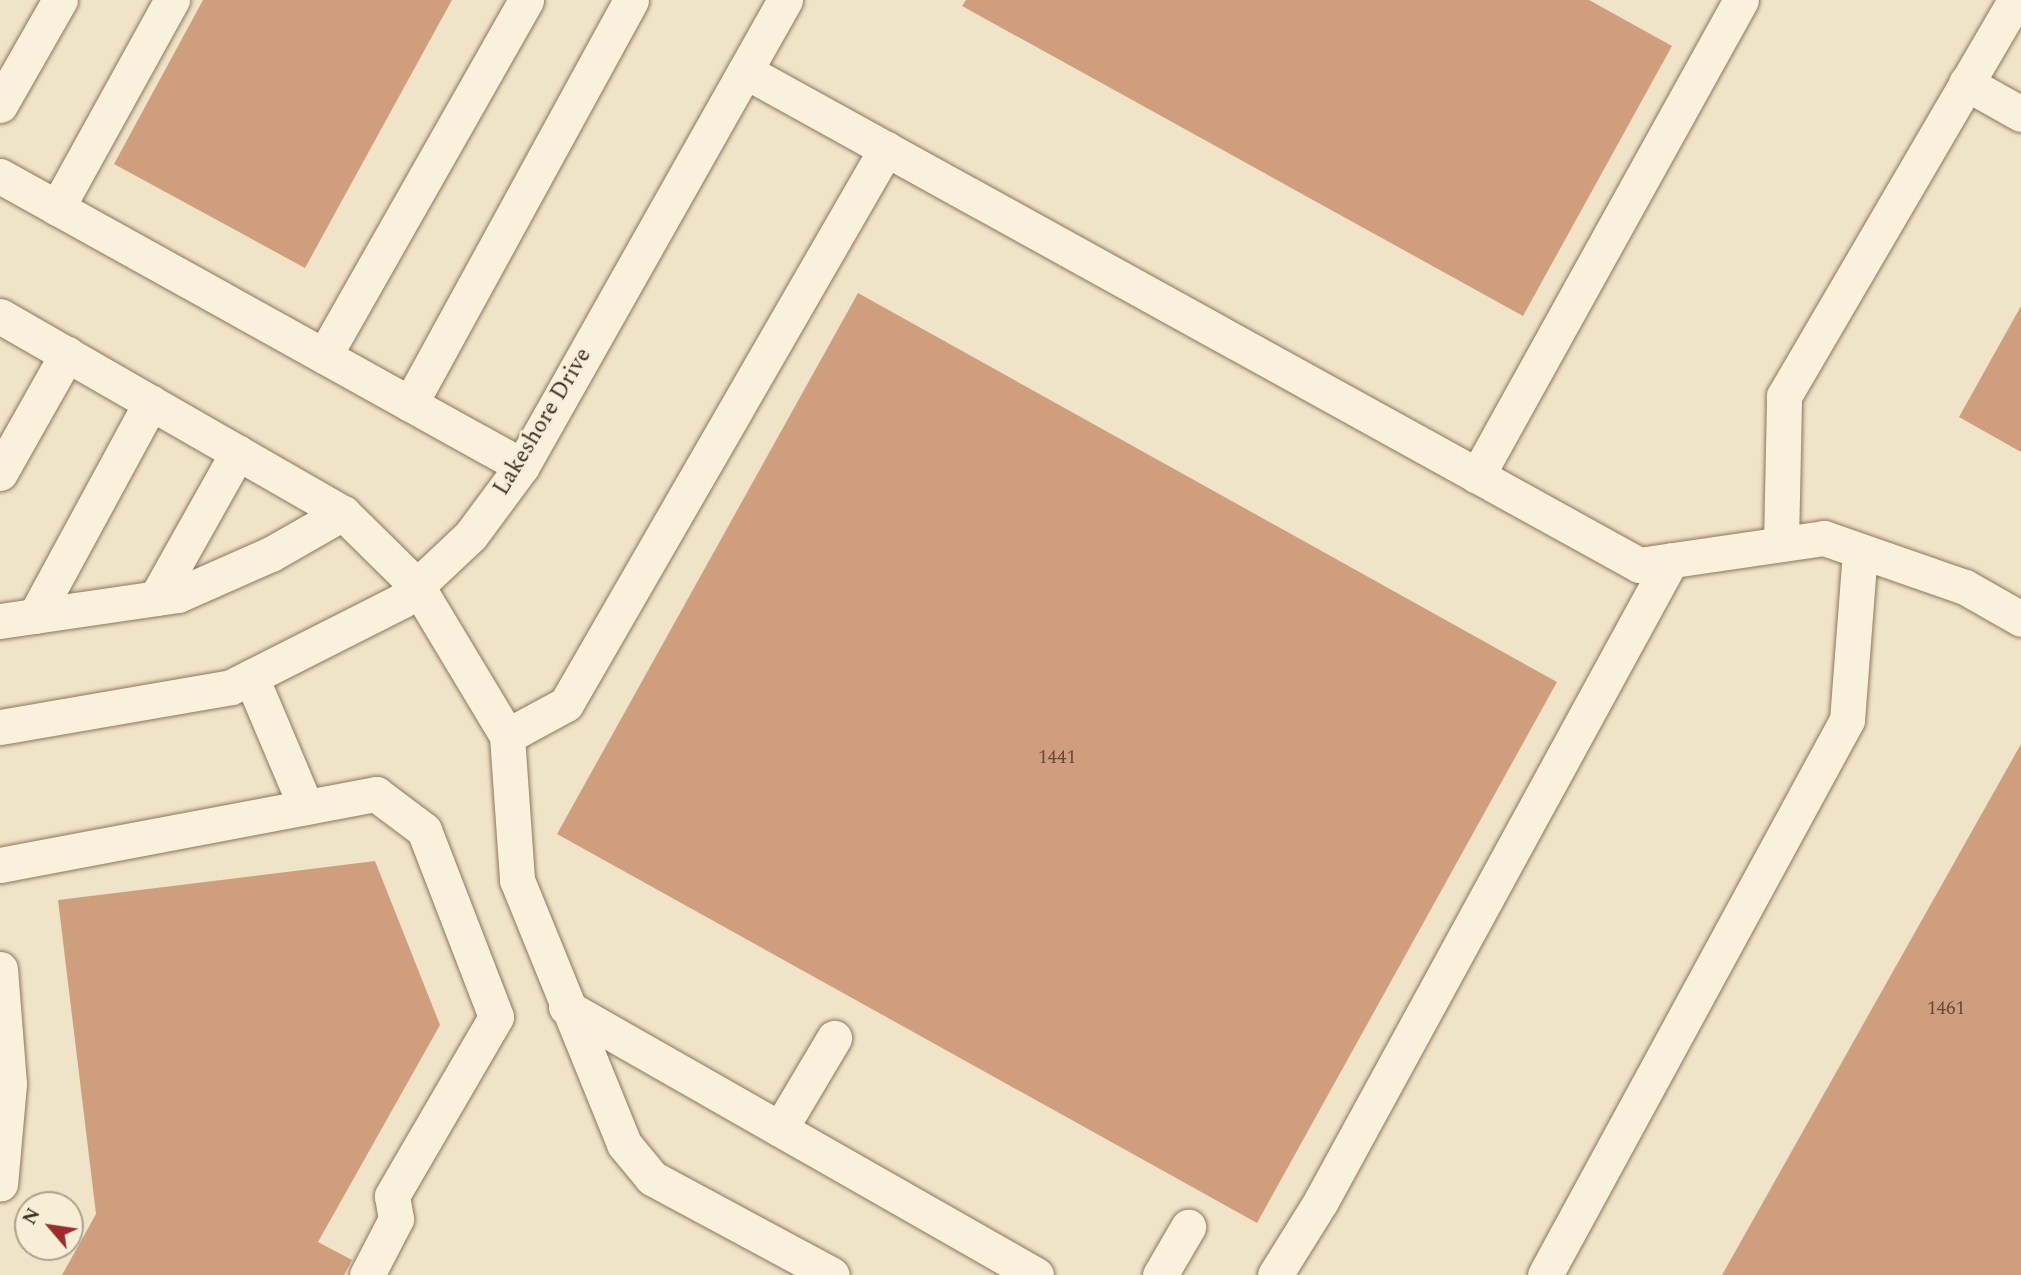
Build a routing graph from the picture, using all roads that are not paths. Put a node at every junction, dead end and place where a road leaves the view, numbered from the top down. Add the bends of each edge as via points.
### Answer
1 (60, 0) edge
2 (172, 0) edge
3 (526, 0) edge
4 (631, 0) edge
5 (785, 0) edge
6 (1741, 0) edge
7 (2015, 0) edge
8 (745, 71) junction
9 (1966, 83) junction
10 (0, 105) edge
11 (2021, 114) edge
12 (886, 149) junction
13 (0, 176) edge
14 (57, 208) junction
15 (0, 316) edge
16 (67, 354) junction
17 (324, 356) junction
18 (151, 402) junction
19 (410, 404) junction
20 (238, 453) junction
21 (522, 466) junction
22 (0, 474) edge
23 (1477, 476) junction
24 (343, 513) junction
25 (1781, 544) junction
26 (1860, 551) junction
27 (1671, 561) junction
28 (417, 586) junction
29 (156, 598) junction
30 (35, 616) junction
31 (2021, 619) edge
32 (0, 621) edge
33 (251, 677) junction
34 (0, 726) edge
35 (508, 736) junction
36 (306, 807) junction
37 (0, 865) edge
38 (0, 969) edge
39 (566, 1007) junction
40 (834, 1038) dead end
41 (780, 1129) junction
42 (0, 1184) edge
43 (1188, 1227) dead end
44 (368, 1275) edge
45 (832, 1275) edge
46 (1036, 1275) edge
47 (1160, 1275) edge
48 (1275, 1275) edge
49 (1545, 1275) edge

1 - 10 street
2 - 14 street
3 - 17 street
4 - 19 street
5 - 8 street, Lakeshore Drive
6 - 23 street
7 - 9 street
8 - 12 street
8 - 21 street, Lakeshore Drive
9 - 11 street
9 - 25 street via 1784,397
12 - 23 street
12 - 35 street via 566,704
13 - 14 street
14 - 17 street
15 - 16 street
16 - 18 street
16 - 22 street
17 - 19 street
18 - 20 street
18 - 30 street
19 - 21 street
20 - 24 street
20 - 29 street
21 - 28 street, Lakeshore Drive via 471,535
23 - 27 street via 1639,565
24 - 28 street
24 - 29 street via 271,554 178,595
25 - 26 street via 1824,538
25 - 27 street
26 - 31 street via 1965,587
26 - 49 street via 1847,720
27 - 48 street via 1321,1201
28 - 33 street, Lakeshore Drive via 401,601
28 - 35 street
29 - 30 street
30 - 32 street
33 - 34 street, Lakeshore Drive via 231,687
33 - 36 street
35 - 39 street via 517,880
36 - 37 street
36 - 44 street via 376,794 424,830 496,1017 392,1196 396,1219
38 - 42 street via 9,1084
39 - 41 street
39 - 45 street via 624,1144 652,1178
40 - 41 street
41 - 46 street
43 - 47 street

